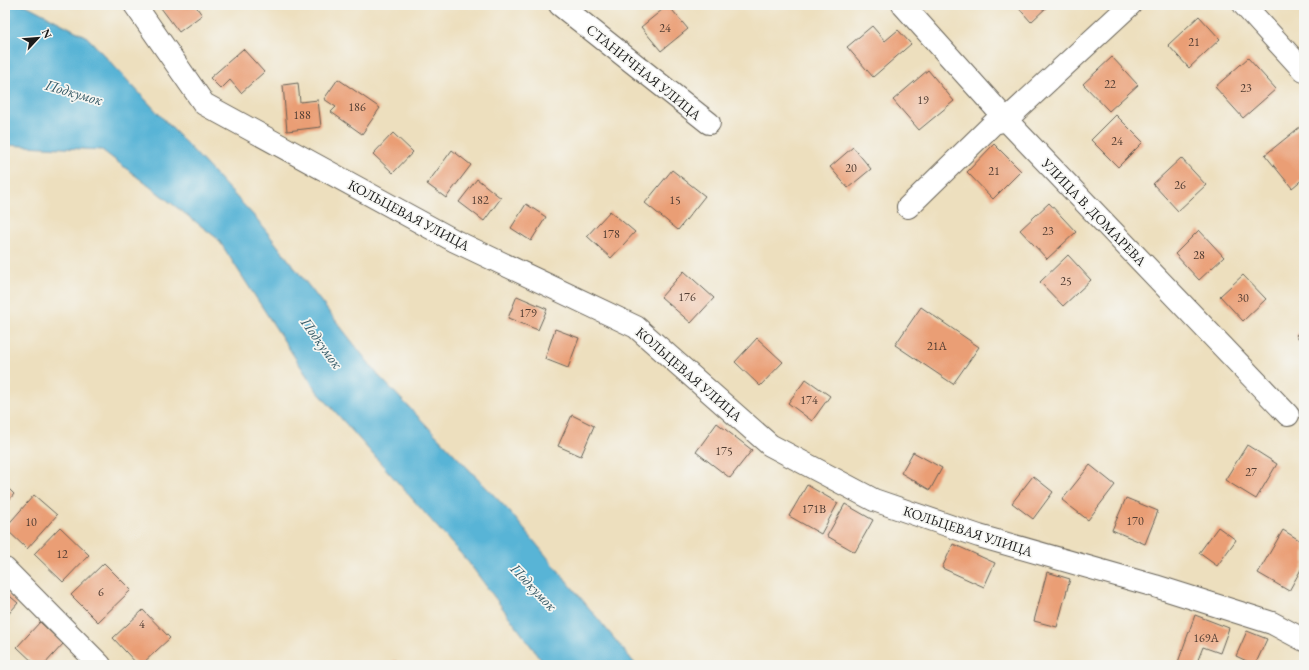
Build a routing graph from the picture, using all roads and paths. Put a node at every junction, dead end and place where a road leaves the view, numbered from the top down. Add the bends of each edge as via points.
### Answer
1 (135, 5) edge
2 (560, 5) edge
3 (903, 5) edge
4 (1130, 5) edge
5 (1244, 5) edge
6 (1301, 63) edge
7 (1006, 120) junction
8 (709, 124) dead end
9 (908, 207) dead end
10 (1288, 415) dead end
11 (5, 569) edge
12 (1304, 640) edge
13 (100, 665) edge

1 - 12 street, КОЛЬЦЕВАЯ УЛИЦА via 204,104 454,241 636,327 770,445 874,500 979,536 1155,586 1272,623
2 - 8 street, СТАНИЧНАЯ УЛИЦА
3 - 7 street, УЛИЦА В. ДОМАРЕВА
4 - 7 street
5 - 6 street
7 - 9 street via 994,123
7 - 10 street, УЛИЦА В. ДОМАРЕВА
11 - 13 street

